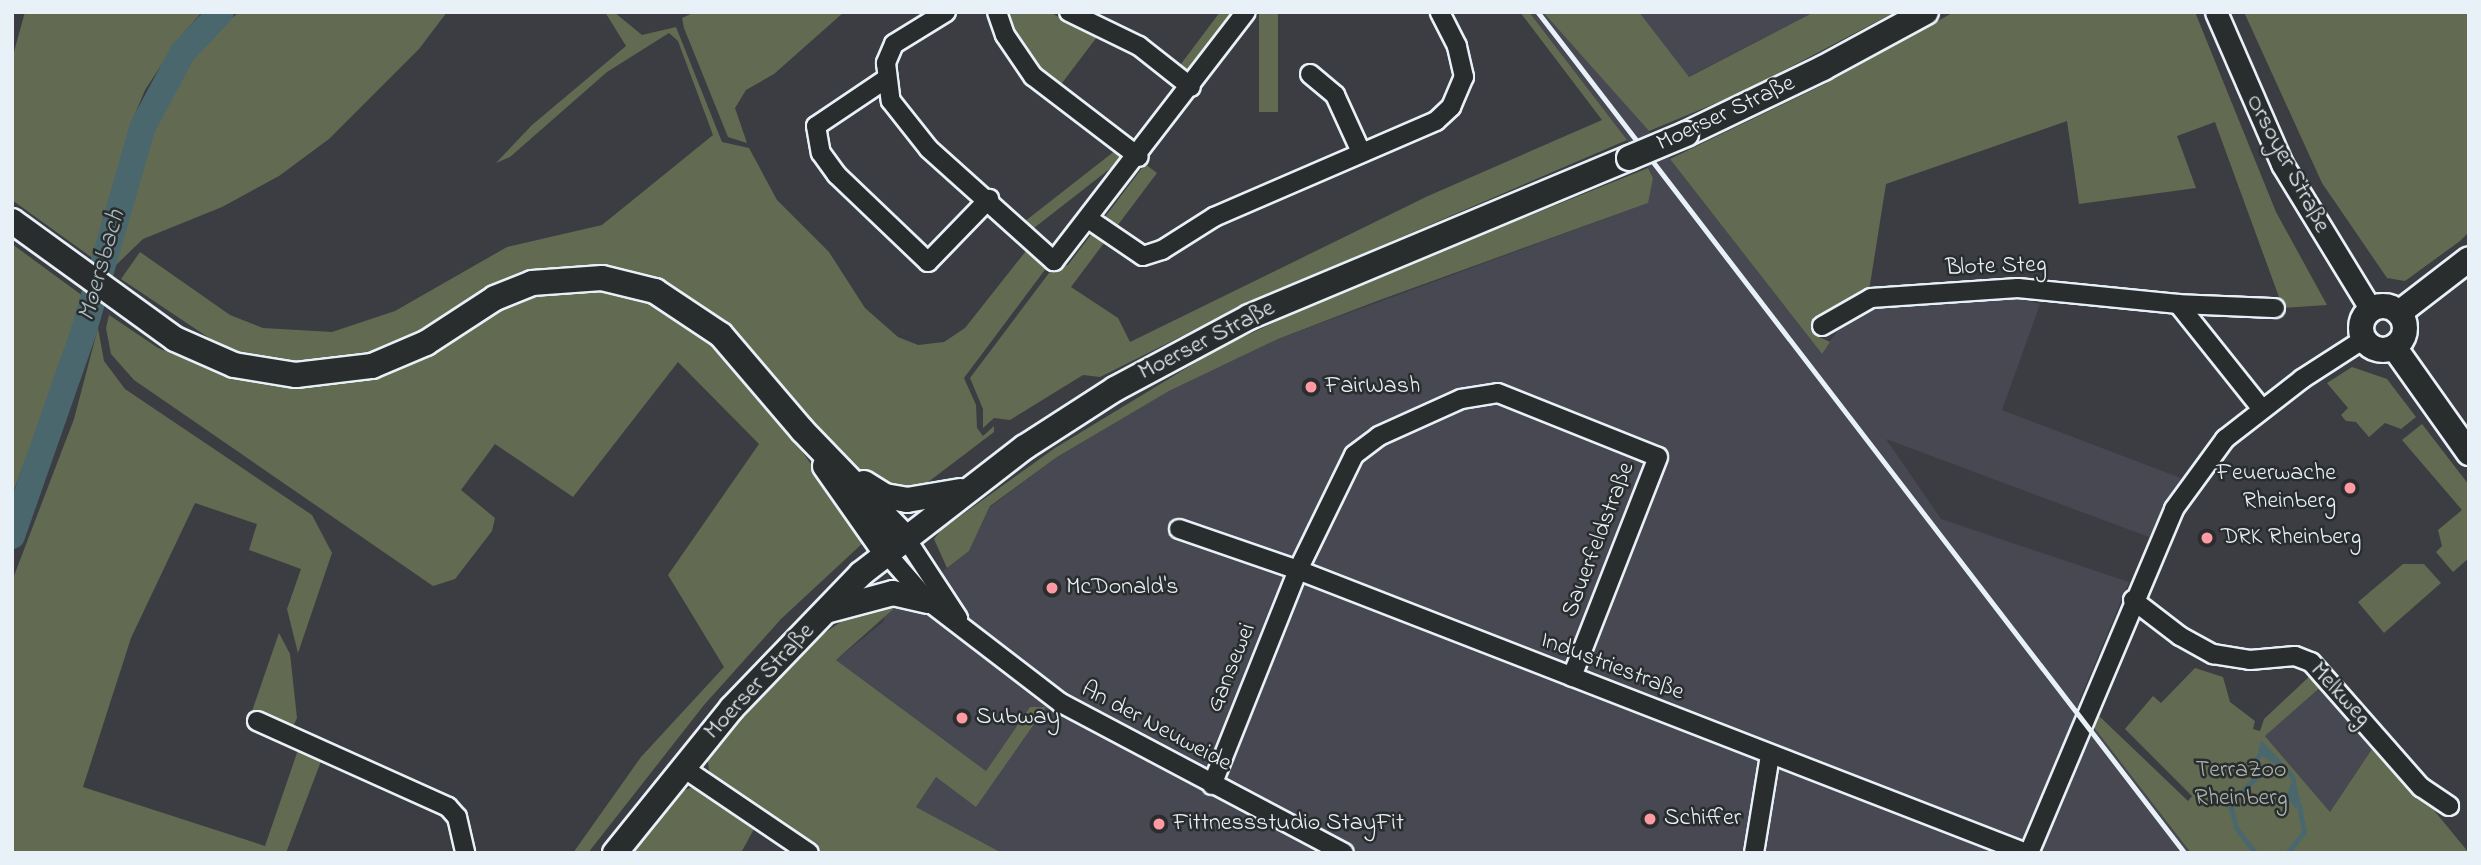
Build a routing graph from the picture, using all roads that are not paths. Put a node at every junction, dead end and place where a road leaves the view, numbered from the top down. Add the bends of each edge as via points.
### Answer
1 (946, 12) edge
2 (997, 12) edge
3 (1069, 12) edge
4 (1246, 12) edge
5 (1440, 12) edge
6 (1926, 12) edge
7 (2216, 12) edge
8 (1310, 74) dead end
9 (886, 79) junction
10 (1191, 87) junction
11 (1361, 152) junction
12 (1139, 157) junction
13 (989, 199) junction
14 (1090, 220) junction
15 (12, 221) edge
16 (2469, 259) edge
17 (2178, 304) junction
18 (2275, 307) dead end
19 (2371, 310) junction
20 (2399, 313) junction
21 (1822, 326) dead end
22 (2364, 339) junction
23 (2394, 347) junction
24 (2261, 408) junction
25 (802, 430) junction
26 (2469, 453) edge
27 (850, 475) junction
28 (964, 490) junction
29 (1179, 529) dead end
30 (905, 537) junction
31 (886, 553) junction
32 (1298, 570) junction
33 (2133, 600) junction
34 (928, 601) junction
35 (825, 612) junction
36 (959, 622) junction
37 (1572, 677) junction
38 (257, 721) dead end
39 (1770, 755) junction
40 (682, 767) junction
41 (1212, 785) junction
42 (2449, 806) dead end
43 (465, 853) edge
44 (615, 853) edge
45 (809, 853) edge
46 (1344, 853) edge
47 (1754, 853) edge
48 (2028, 853) edge

1 - 9 street via 894,44
2 - 12 street via 1005,35 1033,76
3 - 10 street via 1139,46
4 - 10 street
5 - 11 street via 1462,64 1459,93 1436,121
6 - 28 main road, Moerser Straße, bridge via 1686,134 1378,260 1195,344 1092,403
7 - 19 street, Orsoyer Straße via 2282,164
8 - 11 street via 1335,95
9 - 13 street via 891,101 929,149
9 - 13 street via 816,126 821,153 837,175 928,262
10 - 12 street
11 - 14 street via 1214,217 1162,250 1143,256
12 - 14 street
13 - 14 street via 1054,261
15 - 25 main road via 140,314 210,357 261,371 328,375 397,356 495,298 532,284 580,278 629,282 676,302 721,335
16 - 20 main road
17 - 18 street, Blote Steg
17 - 21 street, Blote Steg via 2018,288 1871,298
17 - 24 street
19 - 20 main road via 2385,306
19 - 22 main road via 2363,320
20 - 23 main road via 2405,331
22 - 23 main road via 2379,349
22 - 24 street
23 - 26 main road
24 - 33 street via 2225,439 2174,509
25 - 27 main road
25 - 31 main road
27 - 28 main road via 885,496 907,500
27 - 30 main road
28 - 30 main road, Moerser Straße
29 - 32 street, Industriestraße
30 - 31 main road, Moerser Straße
30 - 36 street, An der Neuweide
31 - 34 street, An der Neuweide
31 - 35 main road, Moerser Straße
32 - 37 street, Industriestraße
32 - 37 street, Sauerfeldstraße via 1354,455 1379,436 1461,399 1498,393 1658,457
32 - 41 street, Gansewei
33 - 42 street, Melkweg via 2180,636 2213,654 2250,660 2295,656 2311,662 2421,786
33 - 48 street
34 - 35 main road via 893,593
34 - 36 street, An der Neuweide
35 - 40 main road, Moerser Straße
36 - 41 street, An der Neuweide via 1061,704
37 - 39 street, Industriestraße
38 - 43 street via 435,798 457,817
39 - 47 street
39 - 48 street, Industriestraße
40 - 44 main road, Moerser Straße
40 - 45 street
41 - 46 street, An der Neuweide

